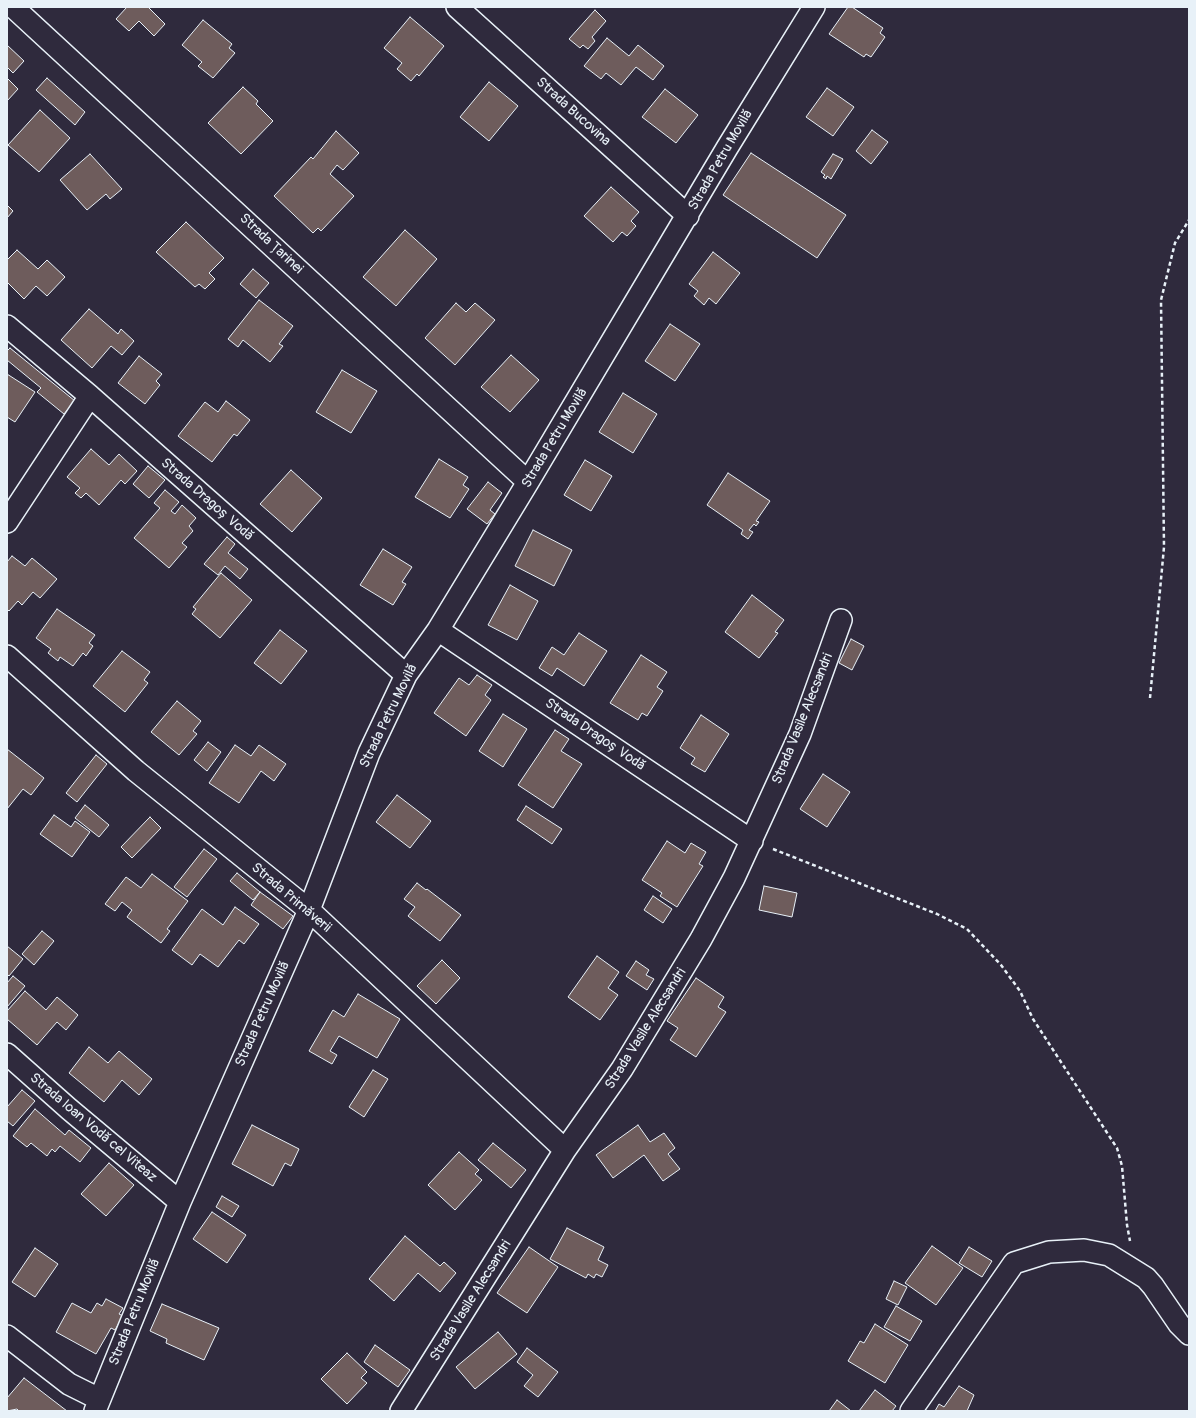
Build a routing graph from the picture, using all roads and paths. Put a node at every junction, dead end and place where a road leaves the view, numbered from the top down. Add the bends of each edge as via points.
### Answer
1 (12, 7) edge
2 (457, 7) edge
3 (814, 7) edge
4 (688, 216) junction
5 (1189, 220) edge
6 (7, 326) edge
7 (90, 396) junction
8 (528, 482) junction
9 (7, 522) edge
10 (841, 620) dead end
11 (438, 630) junction
12 (7, 656) edge
13 (406, 675) junction
14 (1150, 698) dead end
15 (752, 841) junction
16 (309, 910) junction
17 (7, 1054) edge
18 (565, 1150) junction
19 (180, 1202) junction
20 (1146, 1278) junction
21 (1189, 1334) edge
22 (7, 1336) edge
23 (97, 1405) edge
24 (401, 1411) edge
25 (911, 1411) edge

1 - 8 street, Strada Țarinei
2 - 4 street, Strada Bucovina
3 - 4 street, Strada Petru Movilă
4 - 8 street, Strada Petru Movilă
5 - 14 path via 1175,243 1161,300 1164,548
6 - 7 street, Strada Dragoș Vodă
7 - 9 street
7 - 13 street, Strada Dragoș Vodă
8 - 11 street, Strada Petru Movilă
10 - 15 street, Strada Vasile Alecsandri via 800,734
11 - 13 street, Strada Petru Movilă
11 - 15 street, Strada Dragoș Vodă
12 - 16 street, Strada Primăverii via 136,770
13 - 16 street, Strada Petru Movilă via 369,753
15 - 18 street, Strada Vasile Alecsandri via 670,992 622,1069
15 - 20 path via 937,914 967,929 1001,965 1020,991 1033,1019 1116,1148 1122,1166 1127,1225 1132,1247
16 - 18 street, Strada Primăverii
16 - 19 street, Strada Petru Movilă
17 - 19 street, Strada Ioan Vodă cel Viteaz
18 - 24 street, Strada Vasile Alecsandri
19 - 23 street, Strada Petru Movilă
20 - 21 street
20 - 25 street via 1109,1255 1084,1250 1049,1252 1014,1263
22 - 23 street

